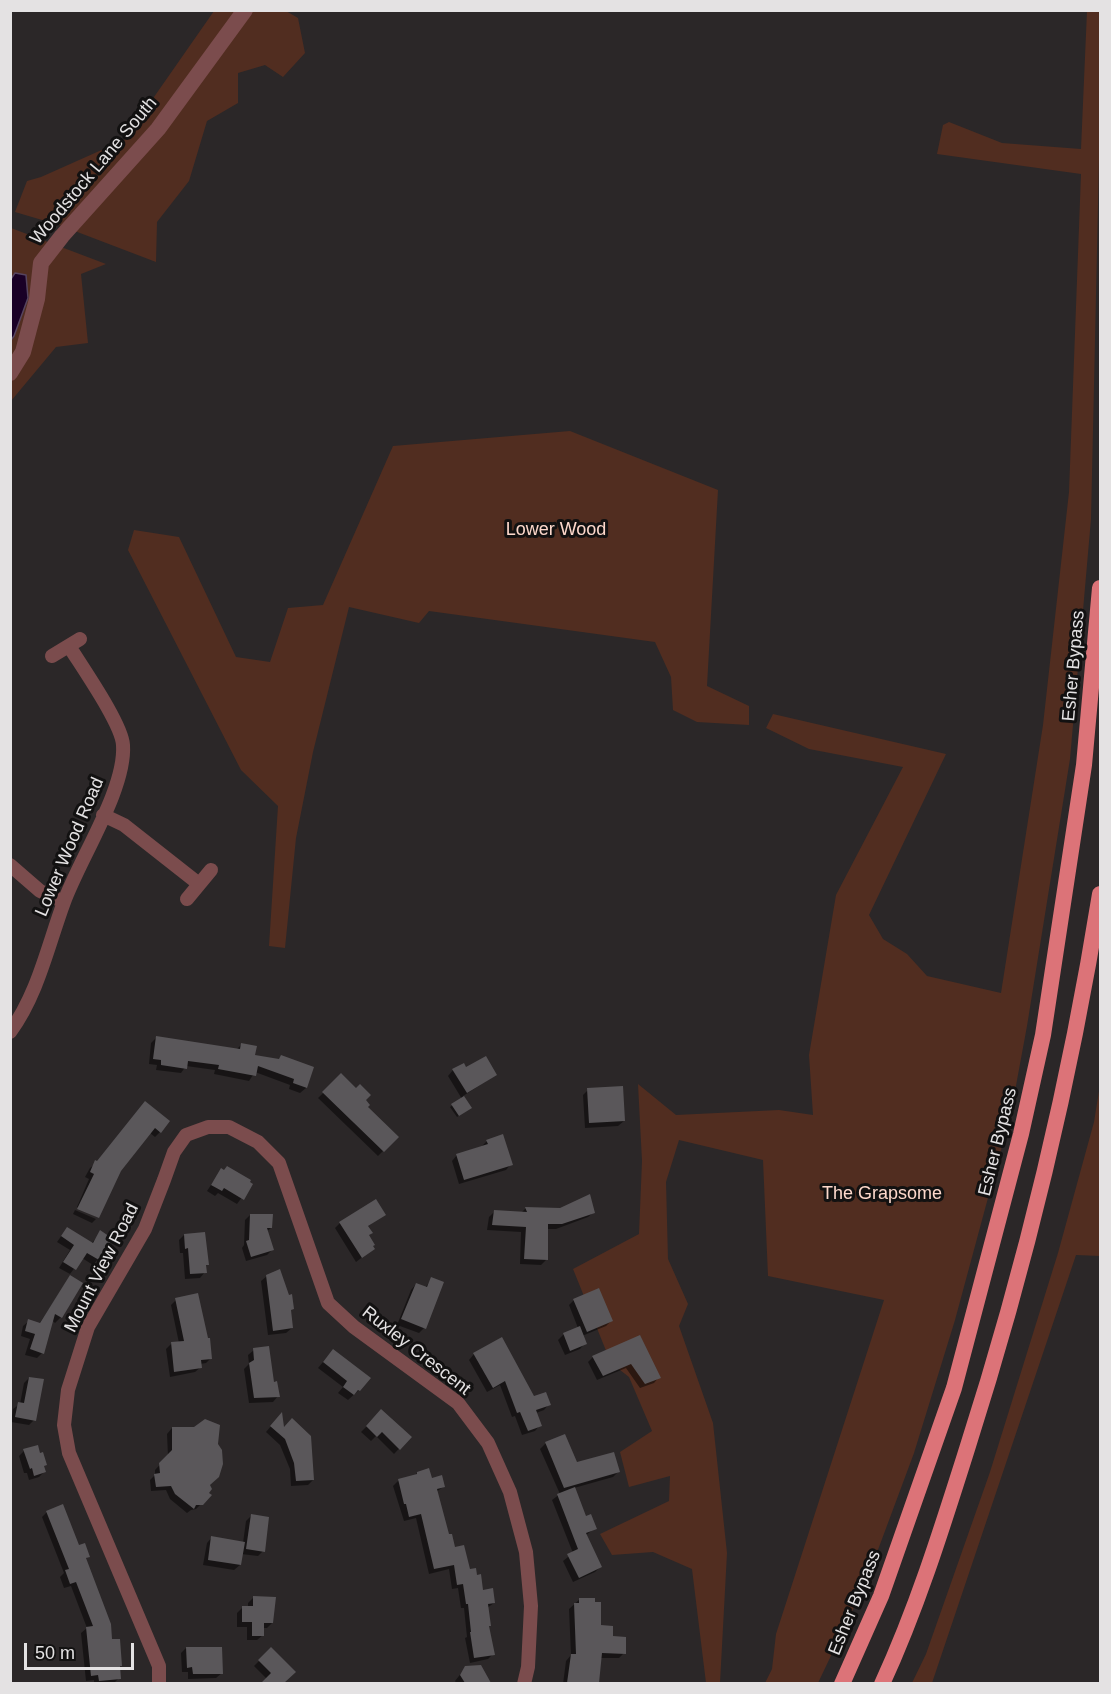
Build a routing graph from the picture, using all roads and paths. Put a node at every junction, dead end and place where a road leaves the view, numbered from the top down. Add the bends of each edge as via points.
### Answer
1 (245, 10) edge
2 (10, 373) edge
3 (1101, 588) edge
4 (52, 656) dead end
5 (103, 815) junction
6 (10, 866) edge
7 (212, 870) dead end
8 (199, 884) junction
9 (1101, 894) edge
10 (187, 899) dead end
11 (64, 902) junction
12 (10, 1032) edge
13 (300, 1224) joint
14 (159, 1683) edge
15 (524, 1683) edge
16 (842, 1683) edge
17 (882, 1683) edge

1 - 2 street, Woodstock Lane South via 158,129 41,263 37,299 23,352
3 - 16 highway, Esher Bypass via 1084,765 1043,1035 1021,1134 954,1388 882,1596
4 - 5 street, Lower Wood Road via 74,642 122,733 121,769
5 - 8 street via 124,825
5 - 11 street, Lower Wood Road
6 - 11 street via 40,891
7 - 8 street
8 - 10 street
9 - 17 highway via 1049,1158 988,1382 946,1517
11 - 12 street, Lower Wood Road via 29,1002
13 - 14 street, Mount View Road via 279,1163 258,1142 229,1127 208,1126 186,1135 174,1152 145,1229 88,1327 68,1390 64,1425 69,1453 159,1666
13 - 15 street, Ruxley Crescent via 328,1303 354,1327 458,1402 488,1443 510,1492 526,1552 531,1606

